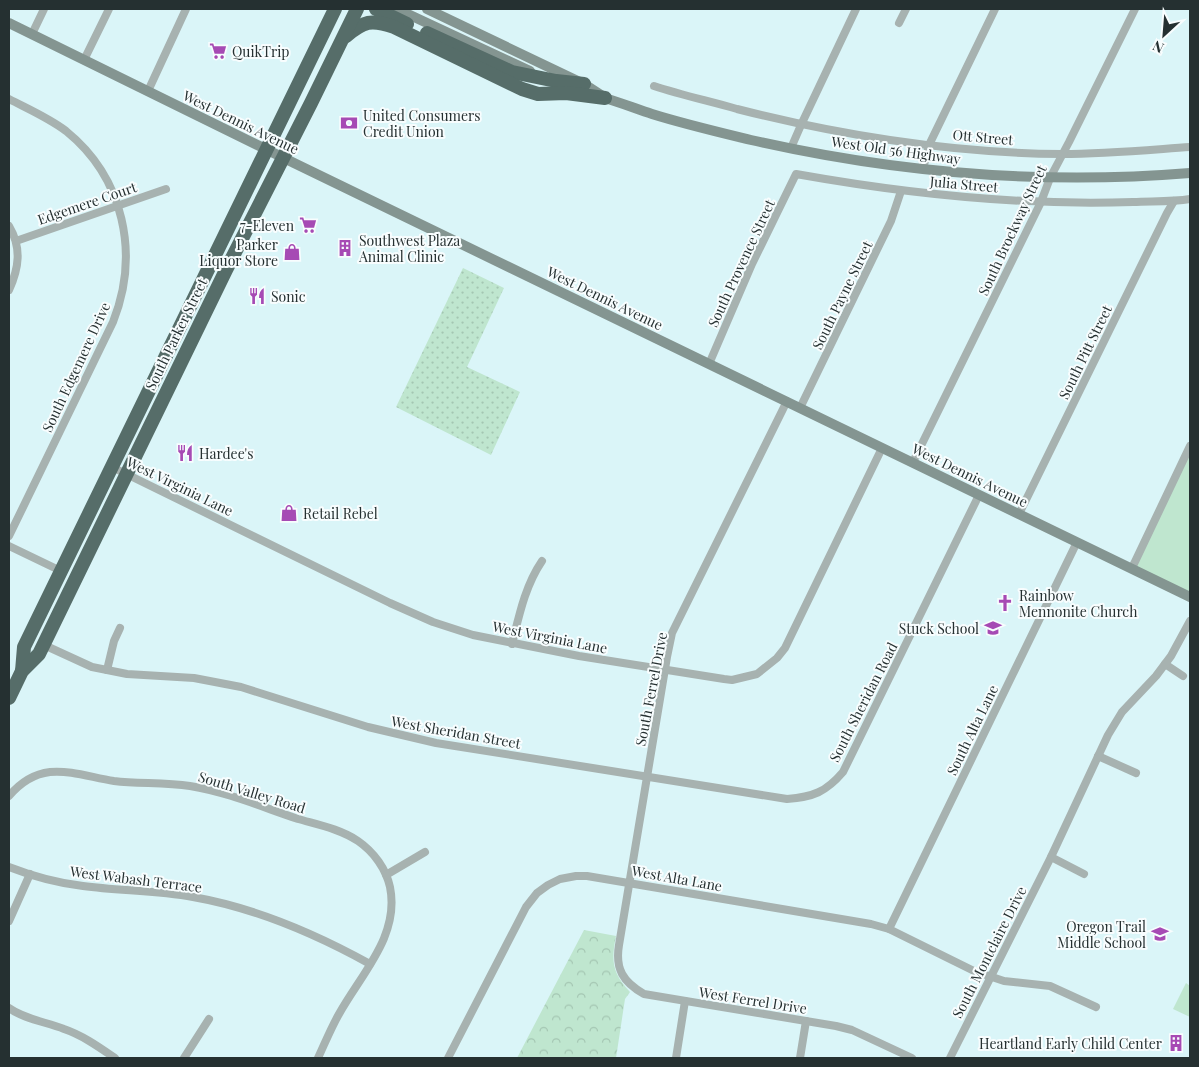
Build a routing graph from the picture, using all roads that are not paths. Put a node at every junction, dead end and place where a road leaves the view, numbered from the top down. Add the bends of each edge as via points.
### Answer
1 (44, 9) edge
2 (109, 9) edge
3 (186, 9) edge
4 (334, 9) edge
5 (357, 9) edge
6 (376, 9) edge
7 (397, 9) edge
8 (427, 9) edge
9 (856, 9) edge
10 (906, 9) edge
11 (994, 9) edge
12 (1134, 9) edge
13 (9, 23) edge
14 (899, 23) dead end
15 (32, 34) junction
16 (342, 40) junction
17 (84, 60) junction
18 (556, 81) junction
19 (584, 84) junction
20 (654, 86) dead end
21 (148, 91) junction
22 (605, 98) junction
23 (9, 99) edge
24 (801, 125) junction
25 (929, 145) junction
26 (791, 148) junction
27 (1190, 148) edge
28 (267, 150) junction
29 (1062, 154) junction
30 (282, 158) junction
31 (923, 169) junction
32 (1190, 173) edge
33 (796, 174) joint
34 (1050, 178) junction
35 (166, 190) dead end
36 (901, 191) junction
37 (1190, 200) edge
38 (1174, 201) junction
39 (1041, 202) junction
40 (118, 206) junction
41 (9, 226) edge
42 (16, 241) junction
43 (9, 290) edge
44 (709, 364) junction
45 (787, 401) junction
46 (800, 408) junction
47 (1190, 446) edge
48 (882, 448) junction
49 (913, 462) junction
50 (112, 467) junction
51 (127, 474) junction
52 (979, 494) junction
53 (1020, 514) junction
54 (9, 536) edge
55 (1077, 542) junction
56 (9, 546) edge
57 (542, 561) dead end
58 (1132, 568) junction
59 (61, 571) junction
60 (1190, 597) edge
61 (1190, 621) edge
62 (120, 628) dead end
63 (512, 644) junction
64 (44, 645) junction
65 (1165, 664) junction
66 (107, 670) junction
67 (664, 670) junction
68 (22, 671) junction
69 (1183, 676) dead end
70 (9, 698) edge
71 (1098, 756) junction
72 (1136, 773) dead end
73 (647, 776) junction
74 (9, 796) edge
75 (806, 797) joint
76 (425, 852) dead end
77 (1050, 857) junction
78 (9, 867) edge
79 (30, 874) junction
80 (1084, 874) dead end
81 (386, 875) junction
82 (629, 883) junction
83 (9, 921) edge
84 (889, 929) junction
85 (619, 945) joint
86 (370, 964) junction
87 (991, 977) junction
88 (685, 1001) junction
89 (1096, 1007) dead end
90 (9, 1008) edge
91 (209, 1019) dead end
92 (806, 1021) junction
93 (115, 1058) edge
94 (184, 1058) edge
95 (318, 1058) edge
96 (448, 1058) edge
97 (676, 1058) edge
98 (800, 1058) edge
99 (912, 1058) edge
100 (950, 1058) edge

1 - 15 street
2 - 17 street
3 - 21 street
4 - 28 highway, South Parker Street
5 - 16 highway, South Parker Street
6 - 18 highway via 512,72
7 - 18 street, West Old 56 Highway
8 - 19 street, West Old 56 Highway
9 - 24 street
10 - 14 street
11 - 25 street
12 - 29 street, South Brockway Street
13 - 15 street, West Dennis Avenue
15 - 17 street, West Dennis Avenue
16 - 22 highway via 365,22 381,22 522,90
16 - 30 highway, South Parker Street
17 - 21 street, West Dennis Avenue
18 - 19 highway
18 - 22 street, West Old 56 Highway
19 - 22 street, West Old 56 Highway
20 - 24 street, Ott Street
21 - 28 street, West Dennis Avenue
22 - 26 street, West Old 56 Highway via 672,120
23 - 40 street, South Edgemere Drive via 47,118 76,141 104,175
24 - 25 street, Ott Street
24 - 26 street
25 - 29 street, Ott Street
25 - 31 street
26 - 31 street, West Old 56 Highway
27 - 29 street, Ott Street
28 - 30 street, West Dennis Avenue
28 - 50 highway, South Parker Street
29 - 34 street, South Brockway Street
30 - 44 street, West Dennis Avenue
30 - 51 highway, South Parker Street
31 - 34 street, West Old 56 Highway
32 - 34 street, West Old 56 Highway
33 - 36 street, Julia Street
33 - 44 street, South Provence Street via 752,264
34 - 39 street, South Brockway Street
35 - 40 street, Edgemere Court
36 - 39 street, Julia Street
36 - 46 street, South Payne Street via 891,222
37 - 38 street, Julia Street
38 - 39 street, Julia Street
38 - 53 street, South Pitt Street
39 - 49 street, South Brockway Street
40 - 42 street, Edgemere Court
40 - 54 street, South Edgemere Drive via 126,256 123,291 117,312
41 - 42 street
42 - 43 street via 19,261
44 - 45 street, West Dennis Avenue
45 - 46 street, West Dennis Avenue
45 - 67 street, South Ferrel Drive via 672,633
46 - 48 street, West Dennis Avenue
47 - 58 street
48 - 49 street, West Dennis Avenue
48 - 67 street, West Virginia Lane via 777,658 757,674 732,680
49 - 52 street, West Dennis Avenue
50 - 51 street, West Virginia Lane
50 - 59 highway, South Parker Street
51 - 63 street, West Virginia Lane via 414,614 473,635
51 - 64 highway, South Parker Street
52 - 53 street, West Dennis Avenue
52 - 75 street, South Sheridan Road via 843,772 824,790
53 - 55 street, West Dennis Avenue
55 - 58 street, West Dennis Avenue
55 - 84 street, South Alta Lane
56 - 59 street
57 - 63 street via 528,588
58 - 60 street, West Dennis Avenue
59 - 68 highway, South Parker Street via 24,647
61 - 65 street, South Montclaire Drive
62 - 66 street
63 - 67 street, West Virginia Lane
64 - 66 street, West Sheridan Street
64 - 68 highway, South Parker Street via 40,654
65 - 69 street
65 - 71 street, South Montclaire Drive via 1122,712
66 - 73 street, West Sheridan Street via 218,682 255,690 399,735
67 - 73 street, South Ferrel Drive
68 - 70 highway, South Parker Street
71 - 72 street
71 - 77 street, South Montclaire Drive
73 - 75 street, West Sheridan Street via 787,799
73 - 82 street, South Ferrel Drive
74 - 81 street, South Valley Road via 26,780 52,772 206,789 347,834 370,851
76 - 81 street
77 - 80 street
77 - 87 street, South Montclaire Drive
78 - 79 street, West Wabash Terrace
79 - 83 street
79 - 86 street, West Wabash Terrace via 81,886 170,893 222,903 303,930
81 - 86 street, South Valley Road via 391,899 389,925
82 - 84 street, West Alta Lane
82 - 85 street, South Ferrel Drive
82 - 96 street, West Alta Lane via 576,876 560,879 537,893 526,907
84 - 87 street
85 - 88 street, West Ferrel Drive via 619,967 632,987 644,994
86 - 95 street, South Valley Road via 340,1013
87 - 89 street via 1050,986
87 - 100 street, South Montclaire Drive
88 - 92 street, West Ferrel Drive
88 - 97 street
90 - 93 street via 75,1034
91 - 94 street
92 - 98 street
92 - 99 street, West Ferrel Drive via 852,1030

